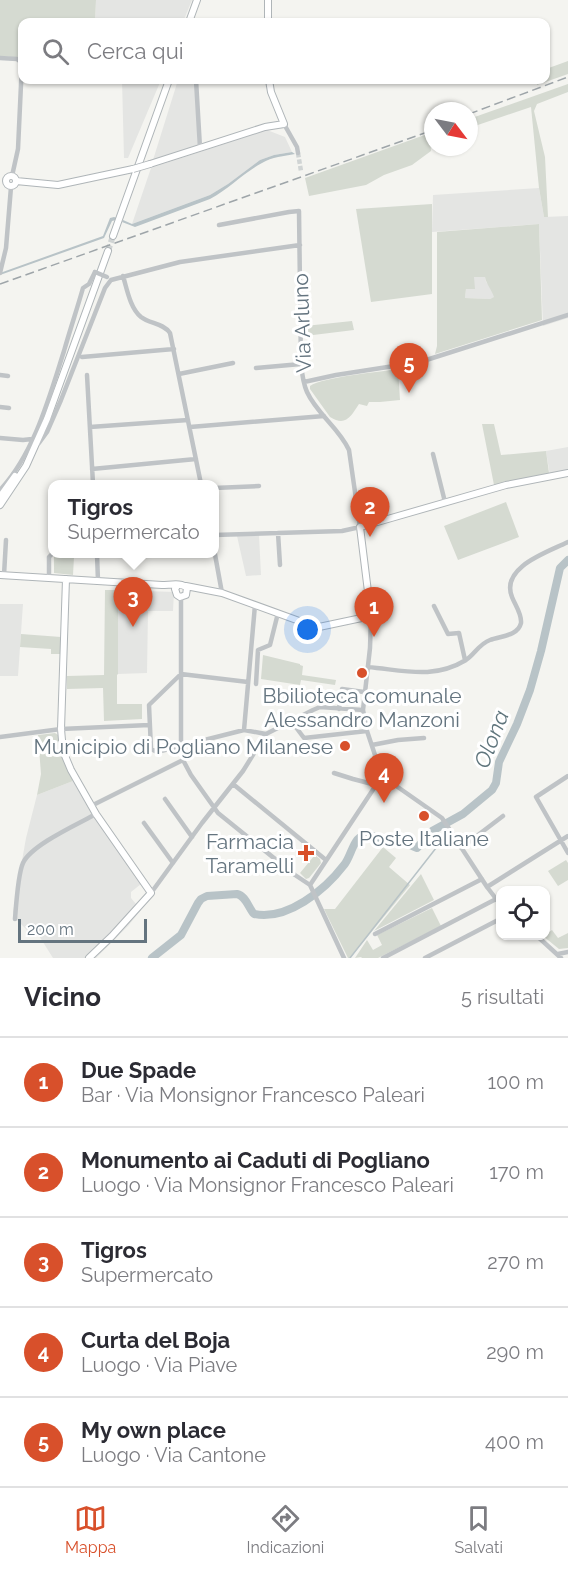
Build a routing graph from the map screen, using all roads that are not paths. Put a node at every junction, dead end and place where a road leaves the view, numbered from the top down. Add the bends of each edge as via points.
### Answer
1 (197, 0) edge
2 (268, 0) edge
3 (190, 18) edge
4 (268, 18) edge
5 (0, 58) edge
6 (18, 59) edge
7 (21, 84) edge
8 (168, 84) edge
9 (196, 84) edge
10 (270, 84) edge
11 (284, 124) junction
12 (200, 148) junction
13 (298, 153) tunnel mouth
14 (9, 179) edge
15 (11, 187) joint
16 (219, 225) dead end
17 (114, 236) tunnel mouth
18 (300, 245) junction
19 (108, 251) tunnel mouth
20 (0, 273) edge
21 (123, 276) junction
22 (109, 278) junction
23 (568, 315) edge
24 (174, 349) junction
25 (82, 357) dead end
26 (232, 363) dead end
27 (301, 364) junction
28 (256, 368) dead end
29 (179, 374) junction
30 (0, 375) edge
31 (87, 375) dead end
32 (8, 376) dead end
33 (304, 382) junction
34 (0, 407) edge
35 (9, 408) dead end
36 (324, 416) junction
37 (188, 420) junction
38 (90, 427) junction
39 (190, 427) junction
40 (0, 438) edge
41 (32, 439) junction
42 (23, 440) junction
43 (32, 448) junction
44 (433, 454) dead end
45 (196, 459) junction
46 (92, 469) junction
47 (568, 473) edge
48 (93, 480) edge
49 (200, 480) edge
50 (0, 483) edge
51 (6, 483) junction
52 (259, 486) dead end
53 (219, 489) edge
54 (0, 490) edge
55 (0, 497) edge
56 (446, 502) junction
57 (0, 505) edge
58 (360, 527) junction
59 (278, 533) junction
60 (219, 535) edge
61 (6, 540) dead end
62 (568, 542) edge
63 (49, 558) edge
64 (97, 558) edge
65 (216, 558) edge
66 (279, 565) dead end
67 (2, 575) edge
68 (49, 578) junction
69 (66, 579) junction
70 (98, 581) junction
71 (176, 588) junction
72 (222, 592) junction
73 (184, 595) junction
74 (255, 605) junction
75 (434, 606) dead end
76 (278, 613) junction
77 (371, 616) junction
78 (465, 660) junction
79 (368, 667) junction
80 (181, 674) junction
81 (248, 682) junction
82 (256, 684) dead end
83 (364, 692) junction
84 (339, 709) junction
85 (363, 710) junction
86 (292, 722) junction
87 (149, 725) junction
88 (61, 729) junction
89 (244, 730) junction
90 (367, 731) junction
91 (266, 734) junction
92 (0, 737) edge
93 (424, 738) dead end
94 (181, 745) junction
95 (372, 745) junction
96 (183, 760) junction
97 (334, 773) dead end
98 (382, 776) junction
99 (568, 776) edge
100 (233, 784) junction
101 (376, 785) junction
102 (165, 798) dead end
103 (91, 806) junction
104 (214, 807) junction
105 (96, 814) junction
106 (503, 816) dead end
107 (144, 823) dead end
108 (568, 836) edge
109 (192, 837) junction
110 (561, 840) junction
111 (461, 848) junction
112 (568, 853) edge
113 (326, 860) junction
114 (173, 863) junction
115 (482, 879) junction
116 (310, 885) junction
117 (487, 887) junction
118 (151, 893) junction
119 (496, 899) edge
120 (496, 903) edge
121 (15, 919) dead end
122 (496, 922) edge
123 (375, 934) dead end
124 (542, 940) edge
125 (568, 952) edge
126 (560, 956) edge
127 (89, 958) edge
128 (344, 958) edge
129 (383, 958) edge
130 (425, 958) edge

1 - 3 street
2 - 4 street
5 - 6 street
7 - 14 street via 18,152
8 - 17 street
9 - 12 street
10 - 11 street
11 - 12 street
11 - 13 street
12 - 14 street, bridge via 134,169 58,185
14 - 15 street via 14,186
15 - 20 street
16 - 18 street, Via Arluno via 299,212
18 - 21 street via 180,262
18 - 27 street, Via Arluno
19 - 43 street via 57,393
21 - 22 street
21 - 24 street via 134,310 168,329
22 - 41 street, bridge via 95,272 83,288
22 - 43 street via 47,432
23 - 33 street via 420,362
24 - 25 street
24 - 29 street
26 - 29 street
27 - 28 street
27 - 33 street, Via Arluno
29 - 37 street
30 - 32 street
31 - 38 street
33 - 36 street, Via Arluno
34 - 35 street
36 - 39 street
36 - 58 street, Via Arluno via 349,450
37 - 38 street
37 - 39 street
38 - 46 street
39 - 45 street
40 - 42 street
41 - 42 street
41 - 43 street
42 - 43 street
43 - 51 street
43 - 55 street
43 - 57 street via 17,481
44 - 56 street
45 - 46 street
45 - 49 street
46 - 48 street
47 - 56 street
50 - 51 street
51 - 54 street
52 - 53 street
56 - 58 street
58 - 59 street
58 - 77 street
59 - 60 street
59 - 66 street
61 - 67 street
62 - 78 street via 516,572 511,594 519,613 517,630 484,643
63 - 68 street
64 - 70 street
65 - 72 street
67 - 68 street
68 - 69 street
69 - 70 street
69 - 88 street
70 - 71 street
71 - 73 street via 177,595
71 - 73 street via 181,584
72 - 73 street via 200,589
72 - 74 street
73 - 80 street
74 - 76 street
74 - 81 street
75 - 78 street via 448,634 459,633
76 - 77 street via 319,627
76 - 82 street via 270,645 258,650
77 - 79 street
78 - 79 street via 438,672 425,673
79 - 83 street
80 - 81 street
80 - 87 street via 149,704
80 - 94 street
81 - 89 street
83 - 84 street via 342,689
83 - 85 street
84 - 85 street
84 - 86 street via 320,708
85 - 90 street
86 - 90 street via 304,738
86 - 91 street
87 - 88 street
87 - 94 street via 153,751
88 - 92 street
88 - 103 street via 65,757
89 - 91 street
89 - 94 street
90 - 95 street
91 - 100 street
93 - 95 street
94 - 96 street
95 - 98 street
96 - 103 street
96 - 104 street
97 - 101 street
98 - 101 street
98 - 111 street via 442,818
99 - 110 street via 537,797
100 - 104 street
100 - 113 street
101 - 113 street
102 - 109 street
103 - 105 street
104 - 109 street
104 - 116 street
105 - 118 street
105 - 121 street via 27,856 21,868
106 - 111 street
107 - 114 street
108 - 110 street
109 - 114 street
110 - 112 street
110 - 117 street
111 - 115 street
113 - 116 street
114 - 118 street
115 - 117 street
115 - 123 street
116 - 128 street
117 - 119 street
118 - 127 street
120 - 129 street
122 - 130 street
124 - 126 street
125 - 126 street

